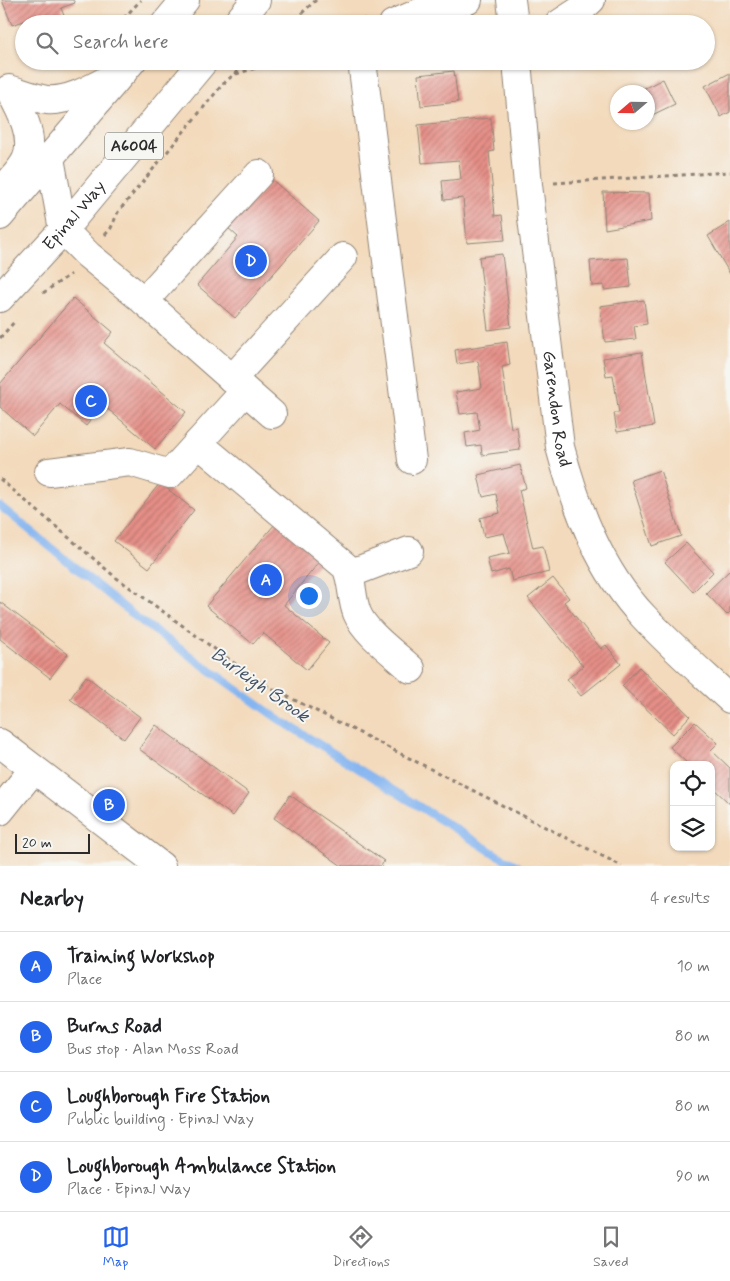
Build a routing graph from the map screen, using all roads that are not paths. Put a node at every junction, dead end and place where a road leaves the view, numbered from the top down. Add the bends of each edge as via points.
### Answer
1 (185, 0) edge
2 (256, 0) edge
3 (468, 0) edge
4 (511, 0) edge
5 (591, 0) edge
6 (172, 15) edge
7 (244, 15) edge
8 (414, 15) edge
9 (513, 15) edge
10 (573, 15) edge
11 (122, 70) edge
12 (124, 70) edge
13 (196, 70) edge
14 (363, 70) edge
15 (519, 70) edge
16 (5, 86) edge
17 (50, 158) junction
18 (259, 174) dead end
19 (0, 194) edge
20 (0, 216) edge
21 (63, 230) junction
22 (343, 258) dead end
23 (0, 298) edge
24 (144, 301) junction
25 (238, 385) junction
26 (272, 414) dead end
27 (198, 443) junction
28 (412, 460) dead end
29 (49, 472) dead end
30 (410, 551) dead end
31 (349, 574) junction
32 (411, 669) dead end
33 (730, 699) edge
34 (0, 743) edge
35 (33, 770) junction
36 (0, 811) edge
37 (161, 866) edge

1 - 6 street
2 - 7 street
3 - 8 street via 435,6
4 - 9 street
5 - 10 street
11 - 16 street via 73,97 34,98
12 - 17 street, A6004
13 - 21 street, Epinal Way / A6004
14 - 28 street
15 - 33 street, Garendon Road via 528,185 560,447 569,481 608,569 626,595 644,617
16 - 19 street via 26,126 29,144 26,160
17 - 20 street, A6004
17 - 21 street
18 - 24 street
21 - 23 street, Epinal Way / A6004
21 - 24 street
22 - 25 street
24 - 25 street
25 - 26 street
25 - 27 street
27 - 29 street via 170,474 130,462
27 - 31 street via 337,559
30 - 31 street
31 - 32 street via 357,613 368,629
34 - 35 street
35 - 36 street
35 - 37 street

